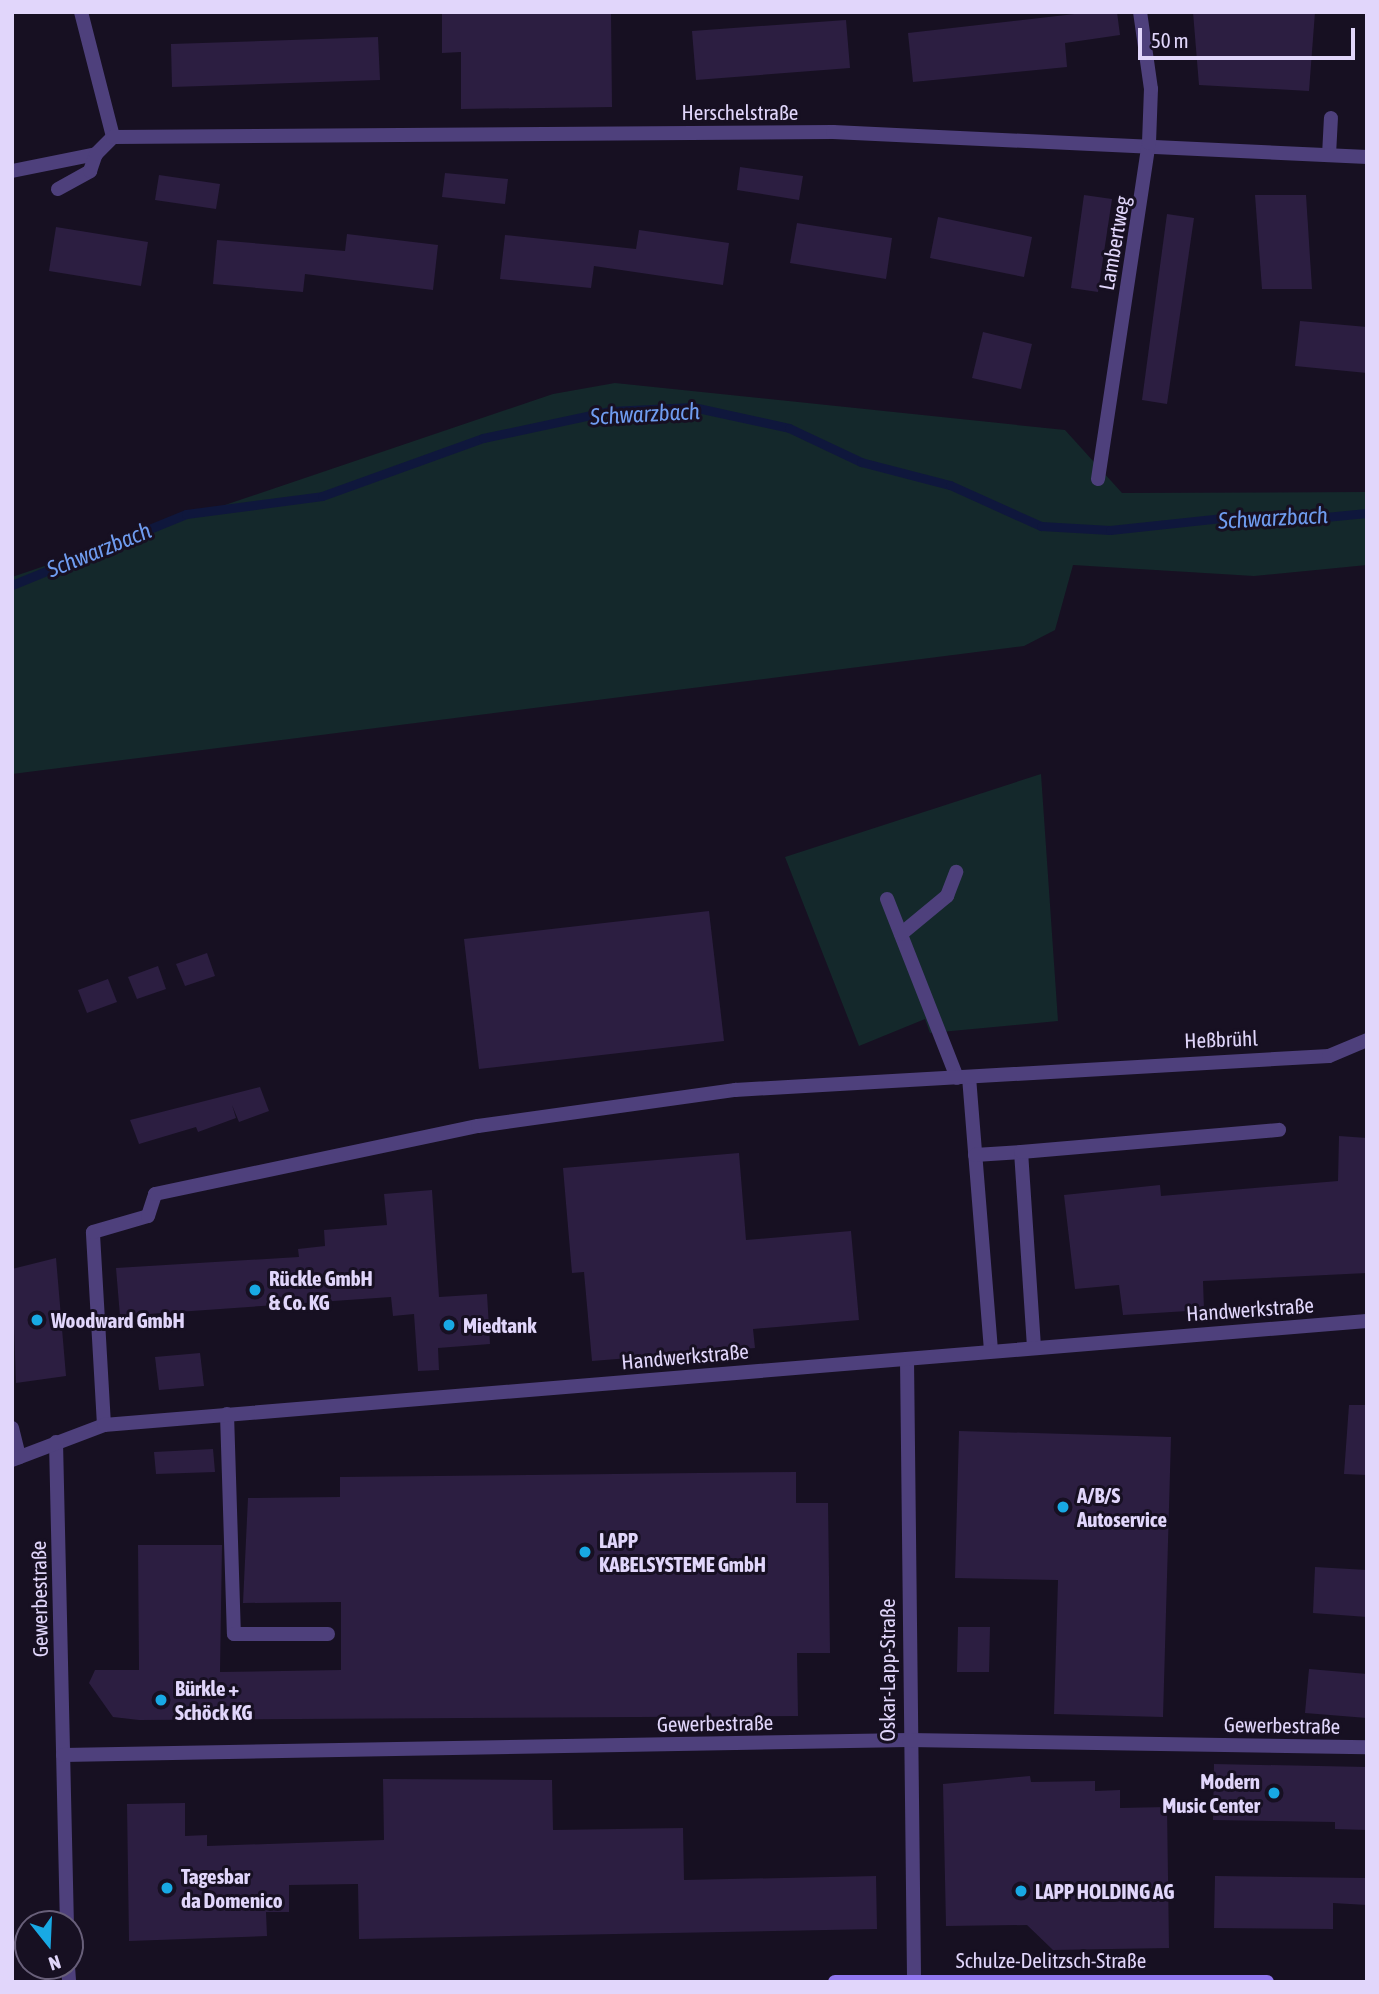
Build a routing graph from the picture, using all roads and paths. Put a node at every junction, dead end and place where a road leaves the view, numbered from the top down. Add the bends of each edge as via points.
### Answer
1 (80, 12) edge
2 (1140, 12) edge
3 (1331, 118) dead end
4 (113, 137) junction
5 (1149, 143) junction
6 (96, 153) junction
7 (1329, 155) junction
8 (1367, 157) edge
9 (12, 171) edge
10 (58, 188) dead end
11 (1098, 479) dead end
12 (956, 872) dead end
13 (887, 899) dead end
14 (901, 934) junction
15 (1367, 1040) edge
16 (963, 1077) junction
17 (1279, 1130) dead end
18 (1021, 1152) junction
19 (975, 1155) junction
20 (1367, 1321) edge
21 (1034, 1347) junction
22 (991, 1350) junction
23 (907, 1359) junction
24 (227, 1414) junction
25 (104, 1425) junction
26 (12, 1428) edge
27 (56, 1442) junction
28 (16, 1458) edge
29 (328, 1634) dead end
30 (909, 1740) junction
31 (1367, 1747) edge
32 (63, 1755) junction
33 (67, 1910) edge
34 (915, 1980) junction
35 (835, 1982) edge
36 (1267, 1982) edge

1 - 4 street
2 - 5 street, Lambertweg via 1151,89
3 - 7 street
4 - 5 street, Herschelstraße via 833,132
4 - 6 street
5 - 7 street, Herschelstraße
5 - 11 street, Lambertweg
6 - 9 street
6 - 10 street via 90,171
7 - 8 street, Herschelstraße
12 - 14 street via 947,895
13 - 14 street
14 - 16 street
15 - 16 street, Heßbrühl via 1329,1056 1073,1066
16 - 19 street
16 - 25 street, Heßbrühl via 735,1090 478,1126 155,1194 148,1216 93,1232
17 - 18 street
18 - 19 street
18 - 21 street
19 - 22 street
20 - 21 street, Handwerkstraße
21 - 22 street, Handwerkstraße
22 - 23 street, Handwerkstraße
23 - 24 street, Handwerkstraße
23 - 30 street, Oskar-Lapp-Straße
24 - 25 street, Handwerkstraße
24 - 29 street via 234,1634
25 - 27 street, Handwerkstraße
26 - 28 street
27 - 28 street, Handwerkstraße
27 - 32 street, Gewerbestraße
30 - 31 street, Gewerbestraße
30 - 32 street, Gewerbestraße
30 - 34 street, Oskar-Lapp-Straße
32 - 33 street, Gewerbestraße
34 - 35 street, Schulze-Delitzsch-Straße
34 - 36 street, Schulze-Delitzsch-Straße

